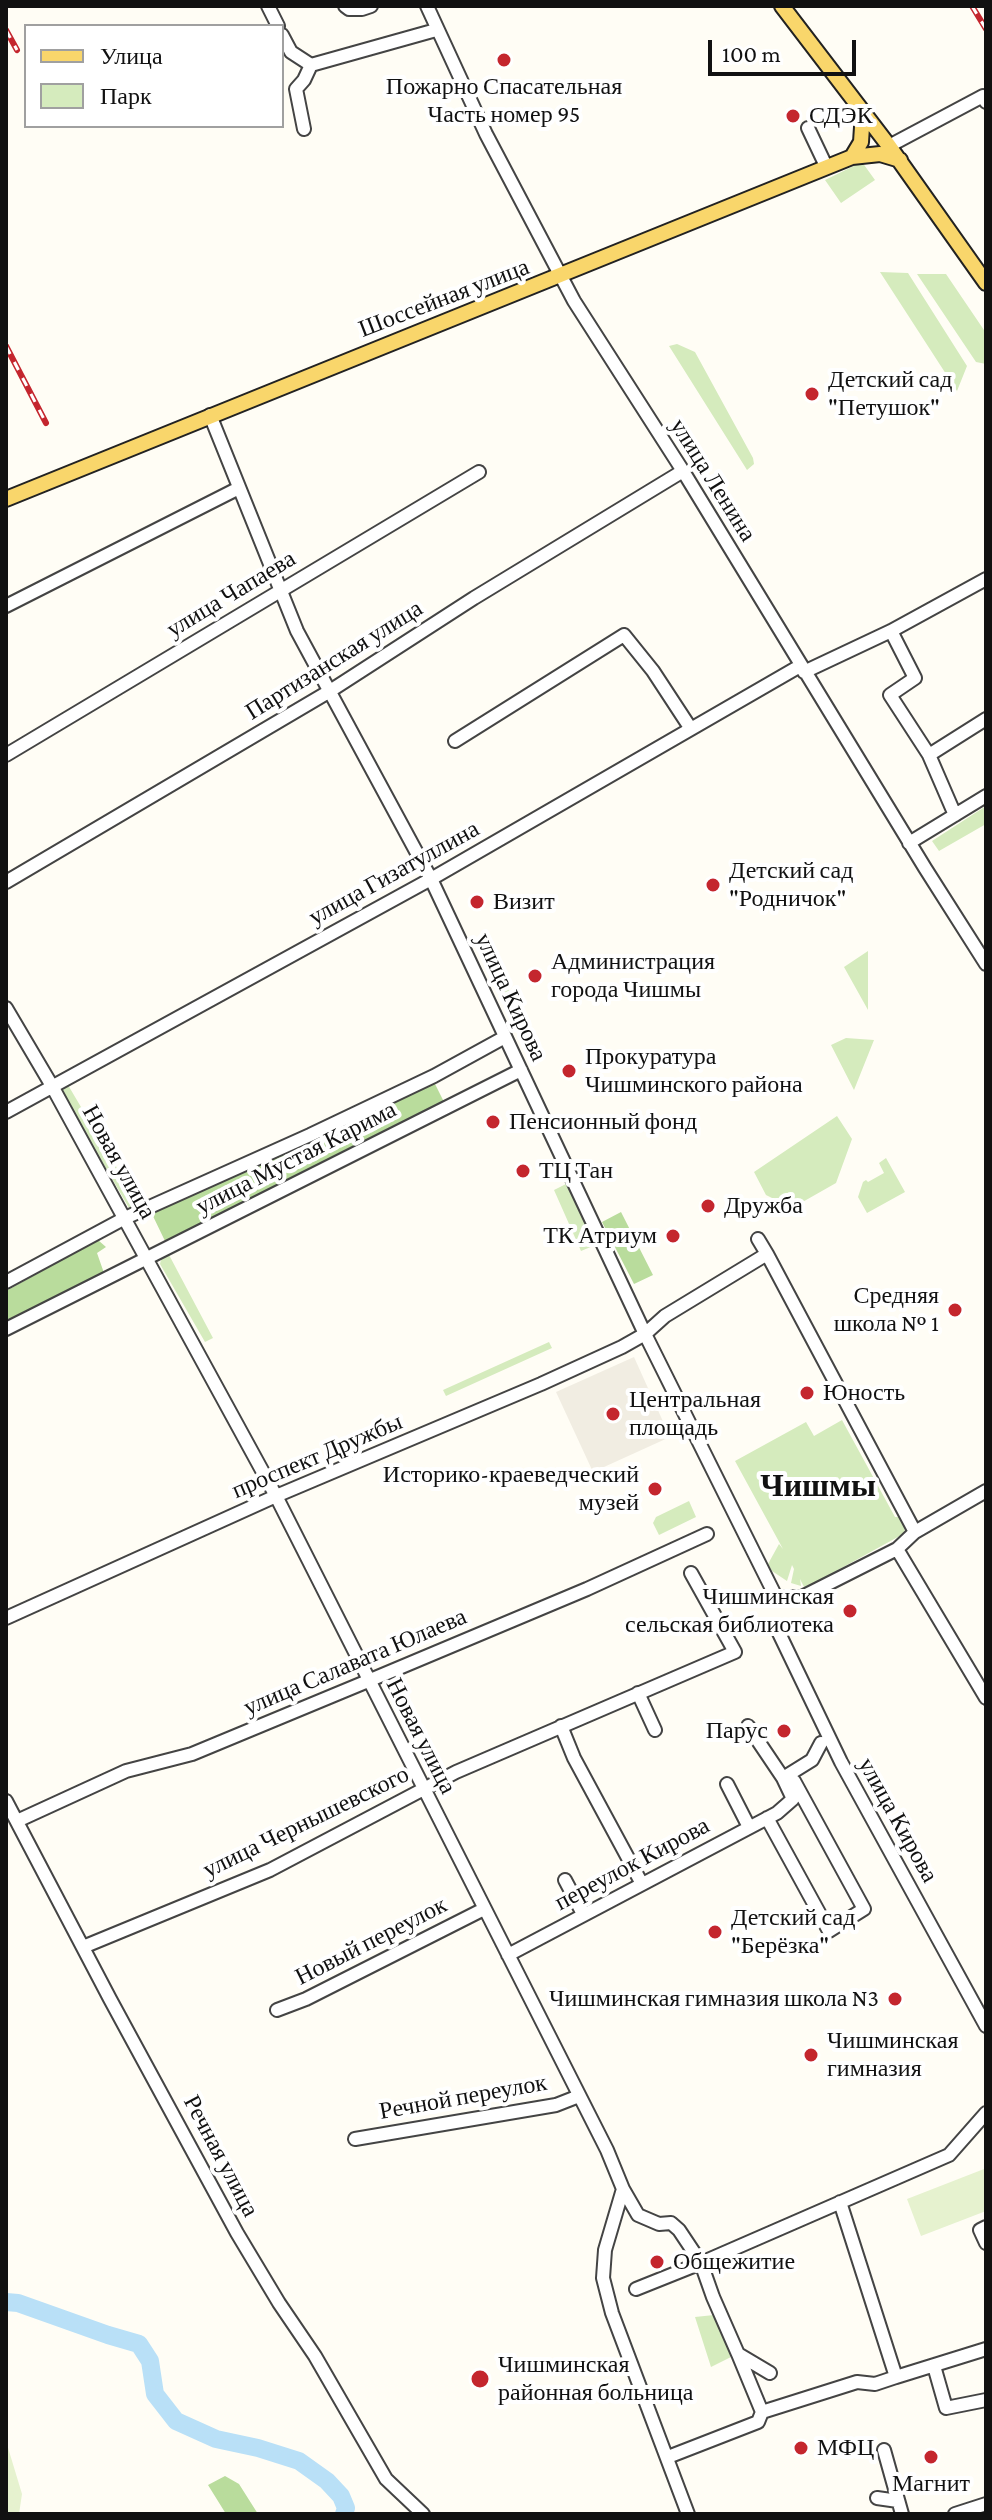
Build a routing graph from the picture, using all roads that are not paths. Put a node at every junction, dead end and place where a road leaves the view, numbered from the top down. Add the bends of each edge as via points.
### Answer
1 (268, 6) edge
2 (345, 6) edge
3 (371, 6) edge
4 (427, 6) edge
5 (782, 6) edge
6 (277, 24) edge
7 (436, 30) junction
8 (284, 39) edge
9 (311, 65) junction
10 (986, 102) edge
11 (863, 111) junction
12 (808, 128) dead end
13 (304, 129) dead end
14 (889, 146) junction
15 (852, 157) junction
16 (900, 160) junction
17 (826, 166) junction
18 (560, 276) junction
19 (986, 283) edge
20 (210, 415) junction
21 (683, 471) junction
22 (479, 472) dead end
23 (239, 488) junction
24 (6, 499) edge
25 (986, 579) edge
26 (281, 590) junction
27 (6, 606) edge
28 (891, 631) junction
29 (802, 669) junction
30 (330, 691) junction
31 (986, 719) edge
32 (691, 729) junction
33 (455, 741) dead end
34 (6, 755) edge
35 (929, 755) junction
36 (986, 796) edge
37 (955, 815) junction
38 (909, 843) junction
39 (431, 879) junction
40 (6, 882) edge
41 (986, 964) edge
42 (6, 1008) edge
43 (505, 1037) junction
44 (521, 1070) junction
45 (52, 1086) junction
46 (6, 1112) edge
47 (125, 1218) junction
48 (758, 1239) dead end
49 (767, 1254) junction
50 (147, 1258) junction
51 (6, 1282) edge
52 (6, 1329) edge
53 (645, 1334) junction
54 (986, 1491) edge
55 (276, 1496) junction
56 (915, 1532) junction
57 (707, 1534) dead end
58 (897, 1549) junction
59 (691, 1573) dead end
60 (6, 1618) edge
61 (778, 1631) dead end
62 (368, 1681) junction
63 (638, 1693) junction
64 (986, 1698) edge
65 (561, 1726) junction
66 (748, 1726) dead end
67 (655, 1730) dead end
68 (821, 1743) dead end
69 (785, 1782) junction
70 (727, 1784) dead end
71 (423, 1788) junction
72 (6, 1801) edge
73 (772, 1815) junction
74 (17, 1821) junction
75 (749, 1827) junction
76 (565, 1880) dead end
77 (642, 1884) junction
78 (484, 1909) junction
79 (583, 1914) junction
80 (83, 1947) junction
81 (508, 1955) junction
82 (277, 2010) dead end
83 (986, 2026) edge
84 (579, 2096) junction
85 (986, 2113) edge
86 (355, 2139) dead end
87 (623, 2189) junction
88 (840, 2202) junction
89 (986, 2227) edge
90 (986, 2243) edge
91 (701, 2263) junction
92 (636, 2289) dead end
93 (986, 2349) edge
94 (738, 2354) junction
95 (934, 2366) junction
96 (770, 2373) dead end
97 (896, 2377) junction
98 (986, 2400) edge
99 (762, 2412) junction
100 (884, 2450) dead end
101 (668, 2457) junction
102 (877, 2498) dead end
103 (898, 2501) junction
104 (986, 2504) edge
105 (423, 2514) edge
106 (688, 2514) edge
107 (902, 2514) edge
108 (955, 2514) edge

1 - 6 street
2 - 3 street
4 - 7 street, улица Ленина
5 - 11 main road
7 - 9 street
7 - 18 street, улица Ленина
8 - 9 street via 291,52
9 - 13 street via 296,89
10 - 14 street via 983,96
11 - 14 main road
11 - 15 main road via 863,134
12 - 17 street
14 - 16 main road
15 - 16 main road, Шоссейная улица via 880,154
15 - 17 main road, Шоссейная улица
16 - 19 main road
17 - 18 main road, Шоссейная улица
18 - 20 main road, Шоссейная улица
18 - 21 street, улица Ленина
20 - 23 street, улица Кирова
20 - 24 main road, Шоссейная улица
21 - 29 street, улица Ленина
21 - 30 street, Партизанская улица
22 - 26 street, улица Чапаева
23 - 26 street, улица Кирова
23 - 27 street
25 - 28 street, улица Гизатуллина
26 - 30 street, улица Кирова
26 - 34 street, улица Чапаева
28 - 29 street, улица Гизатуллина
28 - 35 street via 915,678 890,695
29 - 32 street, улица Гизатуллина
29 - 38 street, улица Ленина
30 - 39 street, улица Кирова
30 - 40 street, Партизанская улица
31 - 35 street
32 - 33 street via 624,635
32 - 39 street, улица Гизатуллина
35 - 37 street
36 - 37 street
37 - 38 street
38 - 41 street, улица Ленина
39 - 43 street, улица Кирова
39 - 45 street, улица Гизатуллина
42 - 45 street, Новая улица
43 - 44 street, улица Кирова
43 - 47 street, улица Мустая Карима via 406,1089
44 - 50 street, улица Мустая Карима
44 - 53 street, улица Кирова
45 - 46 street, улица Гизатуллина
45 - 47 street, Новая улица
47 - 50 street, Новая улица
47 - 51 street, улица Мустая Карима
48 - 49 street
49 - 53 street, проспект Дружбы via 665,1316
49 - 56 street
50 - 52 street, улица Мустая Карима
50 - 55 street, Новая улица
53 - 55 street, проспект Дружбы
53 - 58 street, улица Кирова via 776,1597 802,1597
54 - 56 street
55 - 60 street, проспект Дружбы
55 - 62 street, Новая улица
56 - 58 street
57 - 62 street, улица Салавата Юлаева
58 - 64 street
59 - 63 street, улица Чернышевского via 735,1652
61 - 83 street, улица Кирова via 841,1762
62 - 71 street, Новая улица
62 - 74 street, улица Салавата Юлаева via 192,1754 126,1771
63 - 65 street, улица Чернышевского
63 - 67 street
65 - 71 street, улица Чернышевского
65 - 77 street
66 - 69 street
68 - 69 street via 812,1760
69 - 73 street via 793,1799
69 - 73 street via 794,1781 864,1909 829,1931
70 - 75 street
71 - 78 street, Новая улица
71 - 80 street, улица Чернышевского via 270,1870
72 - 74 street, Речная улица
73 - 75 street, переулок Кирова
74 - 80 street, Речная улица
75 - 77 street, переулок Кирова
76 - 79 street
77 - 79 street, переулок Кирова
78 - 81 street, Новая улица
78 - 82 street, Новый переулок
79 - 81 street, переулок Кирова
80 - 105 street, Речная улица via 237,2233 386,2479
81 - 84 street, Новая улица
84 - 86 street, Речной переулок via 556,2105
84 - 87 street, Новая улица
85 - 88 street via 949,2155
87 - 91 street, Новая улица via 638,2215 679,2230
87 - 101 street via 605,2250 603,2278
88 - 91 street
88 - 97 street
89 - 90 street via 980,2230
91 - 92 street
91 - 94 street, Новая улица
93 - 95 street
94 - 96 street
94 - 99 street, Новая улица
95 - 97 street
95 - 98 street via 946,2408
97 - 99 street via 875,2384 857,2382
99 - 101 street via 758,2422
100 - 103 street
101 - 106 street
102 - 103 street
103 - 107 street
104 - 108 street

